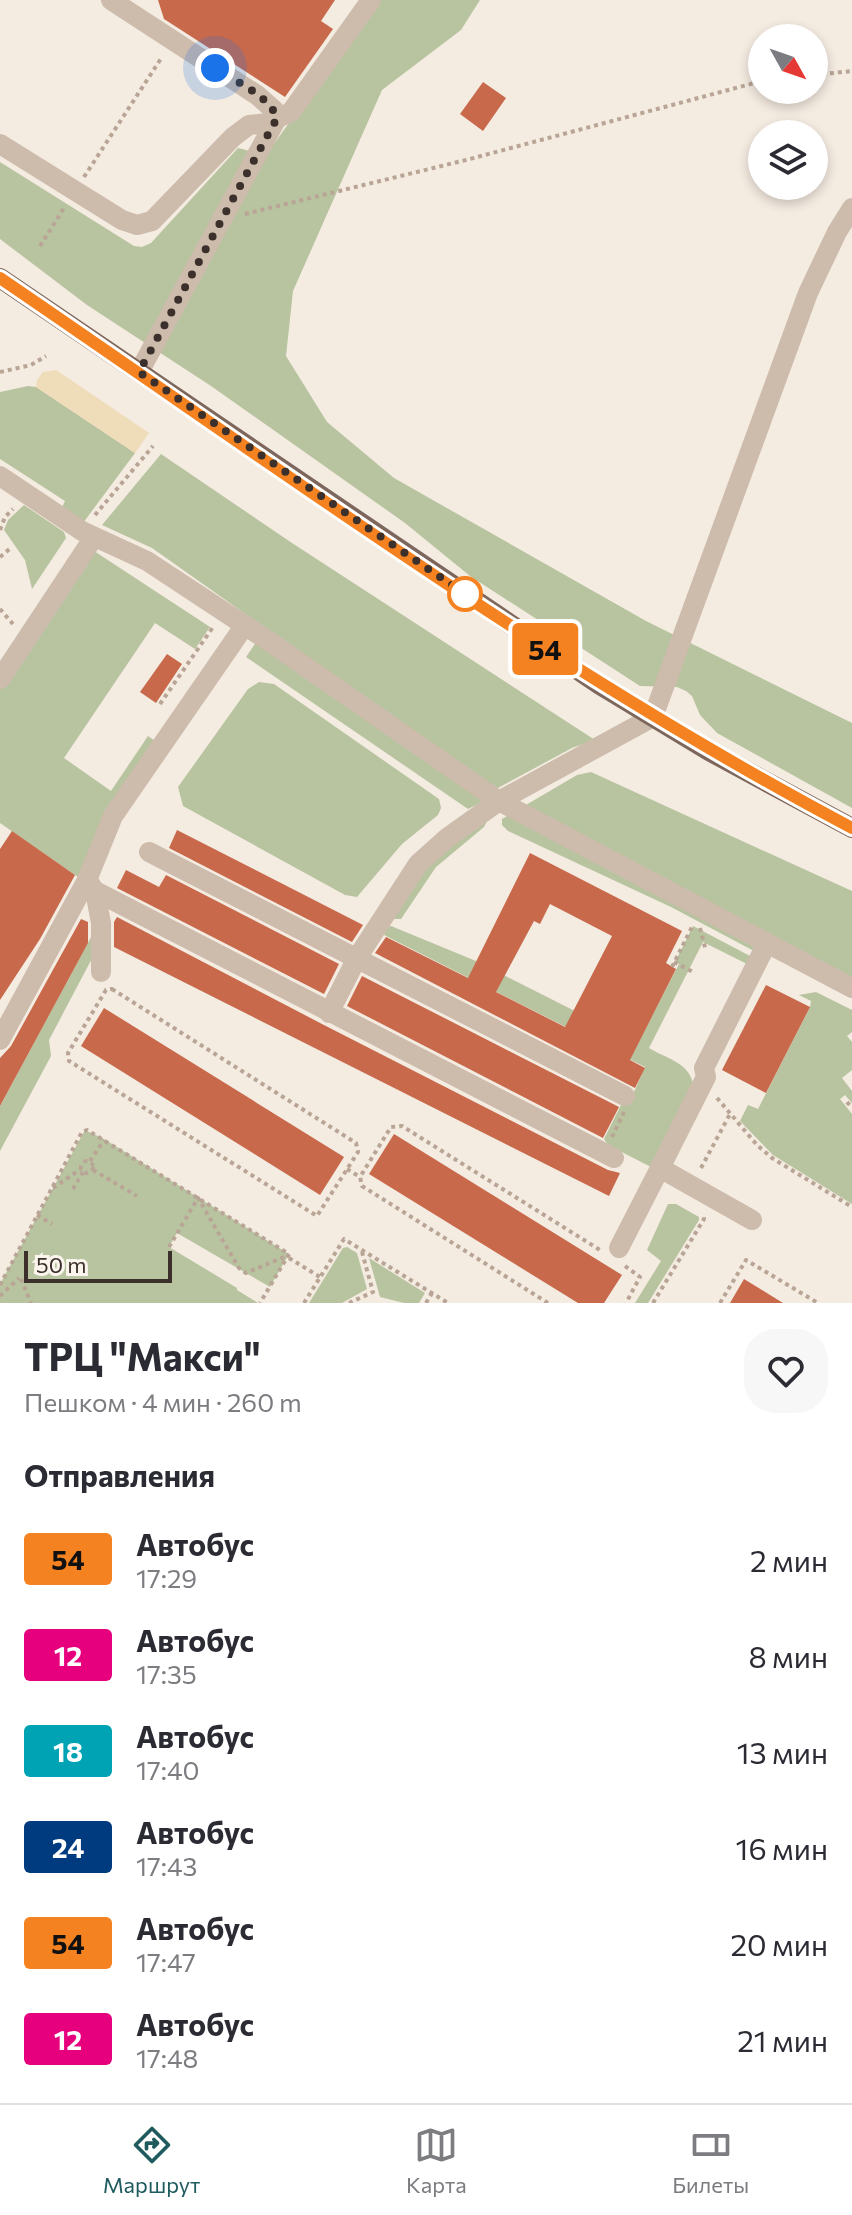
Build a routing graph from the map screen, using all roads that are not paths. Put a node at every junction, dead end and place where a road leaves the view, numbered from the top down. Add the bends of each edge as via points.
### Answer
1 (111, 0) edge
2 (371, 0) edge
3 (277, 118) junction
4 (0, 144) edge
5 (852, 208) edge
6 (0, 278) edge
7 (139, 372) junction
8 (0, 476) edge
9 (90, 532) junction
10 (245, 625) junction
11 (0, 679) edge
12 (653, 717) junction
13 (499, 801) junction
14 (852, 828) edge
15 (149, 852) dead end
16 (91, 886) junction
17 (767, 943) junction
18 (357, 958) junction
19 (101, 972) dead end
20 (852, 988) edge
21 (329, 1013) junction
22 (0, 1040) edge
23 (625, 1096) road end
24 (609, 1155) road end
25 (660, 1168) junction
26 (752, 1220) dead end
27 (619, 1248) dead end

1 - 3 street via 257,95
2 - 3 street via 305,95 291,112
3 - 4 street via 249,125 233,137 152,221 137,225
3 - 7 street
5 - 12 street via 808,293
6 - 7 main road
7 - 12 main road
8 - 9 street
9 - 10 street via 147,561
9 - 11 street
10 - 13 street
10 - 16 street via 113,816
12 - 13 street
12 - 14 main road
13 - 17 street
13 - 18 street via 418,864
15 - 18 street
16 - 19 street via 101,923
16 - 21 street
16 - 22 street
17 - 20 street
17 - 25 street
18 - 21 street
18 - 23 street
21 - 24 street
25 - 26 street
25 - 27 street

